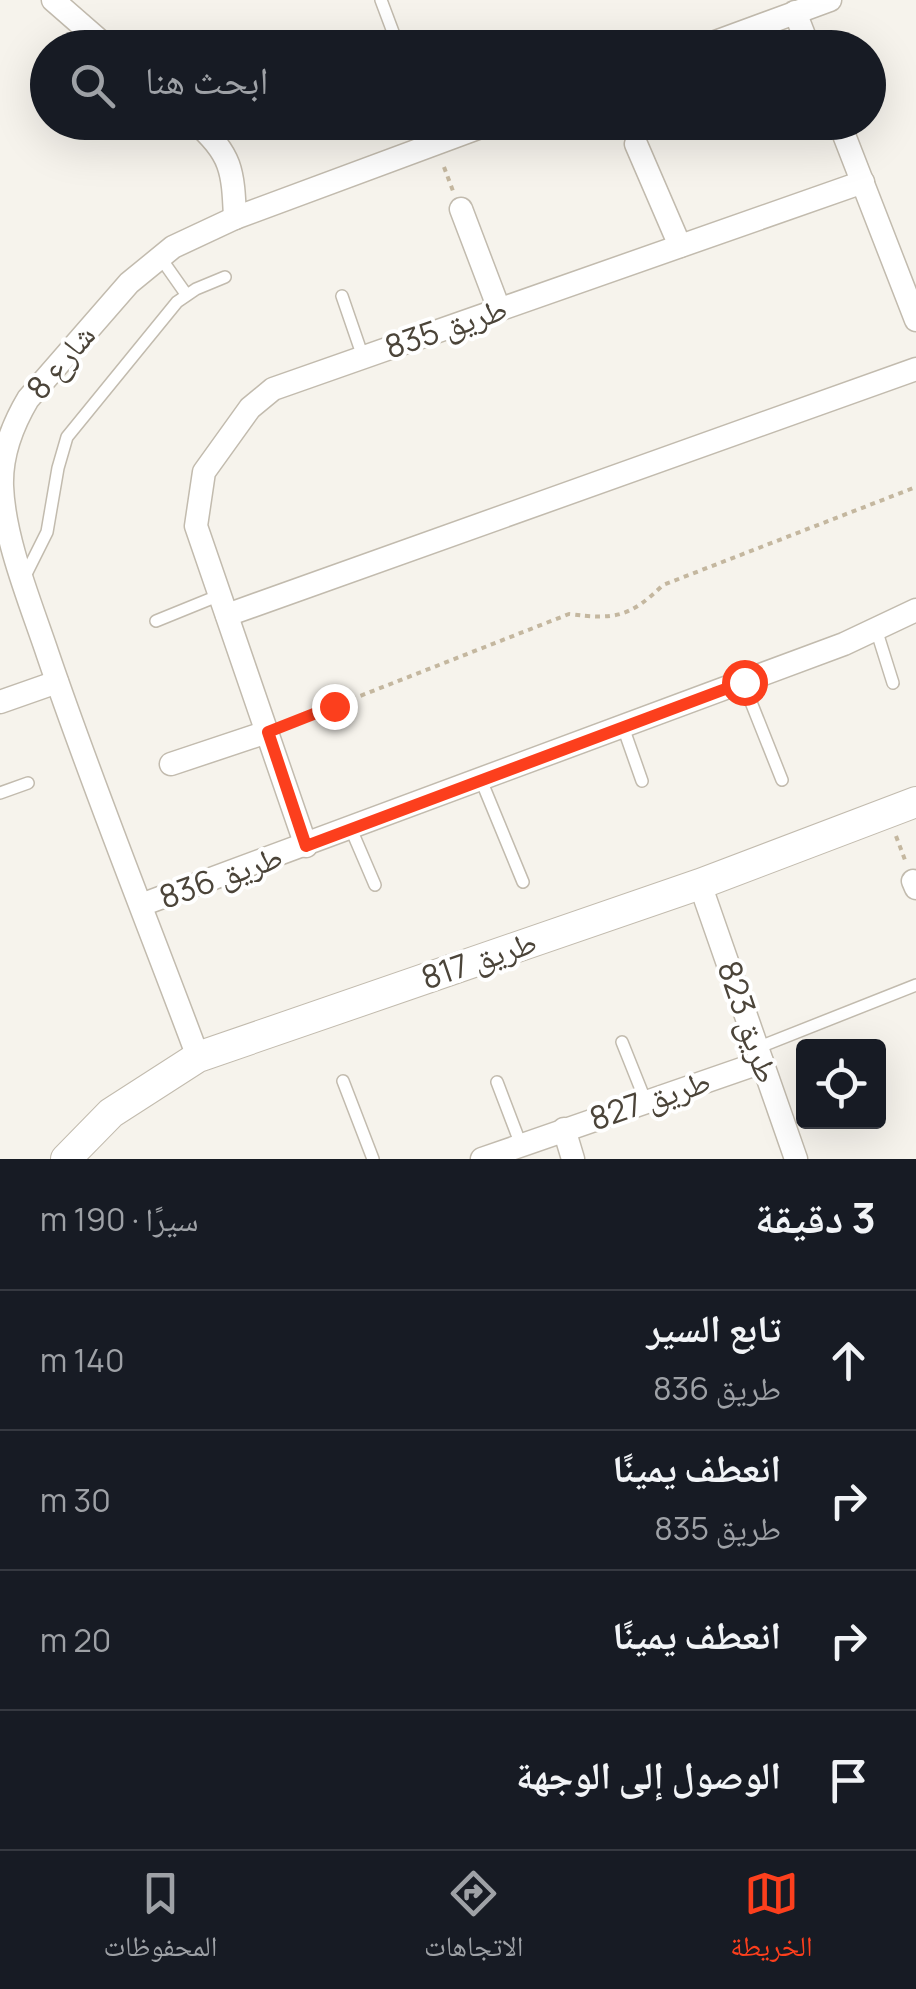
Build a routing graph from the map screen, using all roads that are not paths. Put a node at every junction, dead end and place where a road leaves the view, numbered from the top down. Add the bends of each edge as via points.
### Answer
1 (53, 0) edge
2 (381, 0) edge
3 (830, 0) edge
4 (795, 12) junction
5 (87, 30) edge
6 (392, 30) edge
7 (747, 30) edge
8 (802, 30) edge
9 (215, 140) edge
10 (417, 140) edge
11 (846, 140) edge
12 (636, 144) dead end
13 (863, 182) junction
14 (460, 209) road end
15 (235, 218) junction
16 (680, 246) junction
17 (159, 256) junction
18 (224, 278) dead end
19 (186, 294) junction
20 (342, 296) dead end
21 (500, 310) junction
22 (916, 320) edge
23 (363, 357) junction
24 (916, 369) edge
25 (3, 445) edge
26 (23, 580) junction
27 (224, 605) junction
28 (916, 610) edge
29 (156, 620) dead end
30 (876, 629) junction
31 (57, 682) junction
32 (744, 682) junction
33 (893, 683) dead end
34 (0, 702) edge
35 (622, 727) junction
36 (268, 732) junction
37 (170, 764) dead end
38 (481, 780) junction
39 (782, 780) dead end
40 (642, 781) dead end
41 (28, 782) dead end
42 (0, 793) edge
43 (916, 802) edge
44 (352, 829) junction
45 (306, 846) junction
46 (522, 882) dead end
47 (700, 884) junction
48 (375, 885) dead end
49 (141, 906) junction
50 (916, 985) edge
51 (622, 1042) dead end
52 (760, 1055) junction
53 (198, 1057) junction
54 (343, 1081) dead end
55 (497, 1082) dead end
56 (646, 1102) junction
57 (564, 1129) junction
58 (521, 1145) junction
59 (66, 1159) edge
60 (373, 1159) edge
61 (482, 1159) edge
62 (573, 1159) edge
63 (796, 1159) edge

1 - 5 street
2 - 6 lane
3 - 4 street
4 - 7 street
4 - 8 street
9 - 15 street via 233,179
10 - 15 street, شارع 8
11 - 13 street
12 - 16 street
13 - 16 street, طريق 835
13 - 22 street
14 - 21 street
15 - 17 street, شارع 8
16 - 21 street, طريق 835
17 - 19 lane
17 - 25 street, شارع 8 via 28,399
18 - 19 lane
19 - 26 lane via 67,437 46,532
20 - 23 lane
21 - 23 street, طريق 835
23 - 27 street, طريق 835 via 272,389 204,472 196,526
24 - 27 street
25 - 26 street, شارع 8 via 2,489
26 - 31 street, شارع 8
27 - 29 lane
27 - 36 street, طريق 835
28 - 30 street, طريق 836
30 - 32 street, طريق 836
30 - 33 lane
31 - 34 street
31 - 49 street, شارع 8
32 - 35 street, طريق 836
32 - 39 lane
35 - 38 street, طريق 836
35 - 40 lane
36 - 37 street
36 - 45 street, طريق 835
38 - 44 street, طريق 836
38 - 46 lane
41 - 42 lane
43 - 47 street, طريق 817
44 - 45 street, طريق 836
44 - 48 lane
45 - 49 street, طريق 836
47 - 52 street, طريق 823
47 - 53 street, طريق 817
49 - 53 street, شارع 8
50 - 52 lane
51 - 56 lane
52 - 56 street, طريق 827
52 - 63 street, طريق 823
53 - 59 street, طريق 817 via 111,1113
54 - 60 lane
55 - 58 lane
56 - 57 street, طريق 827
57 - 58 street, طريق 827
57 - 62 street
58 - 61 street, طريق 827

